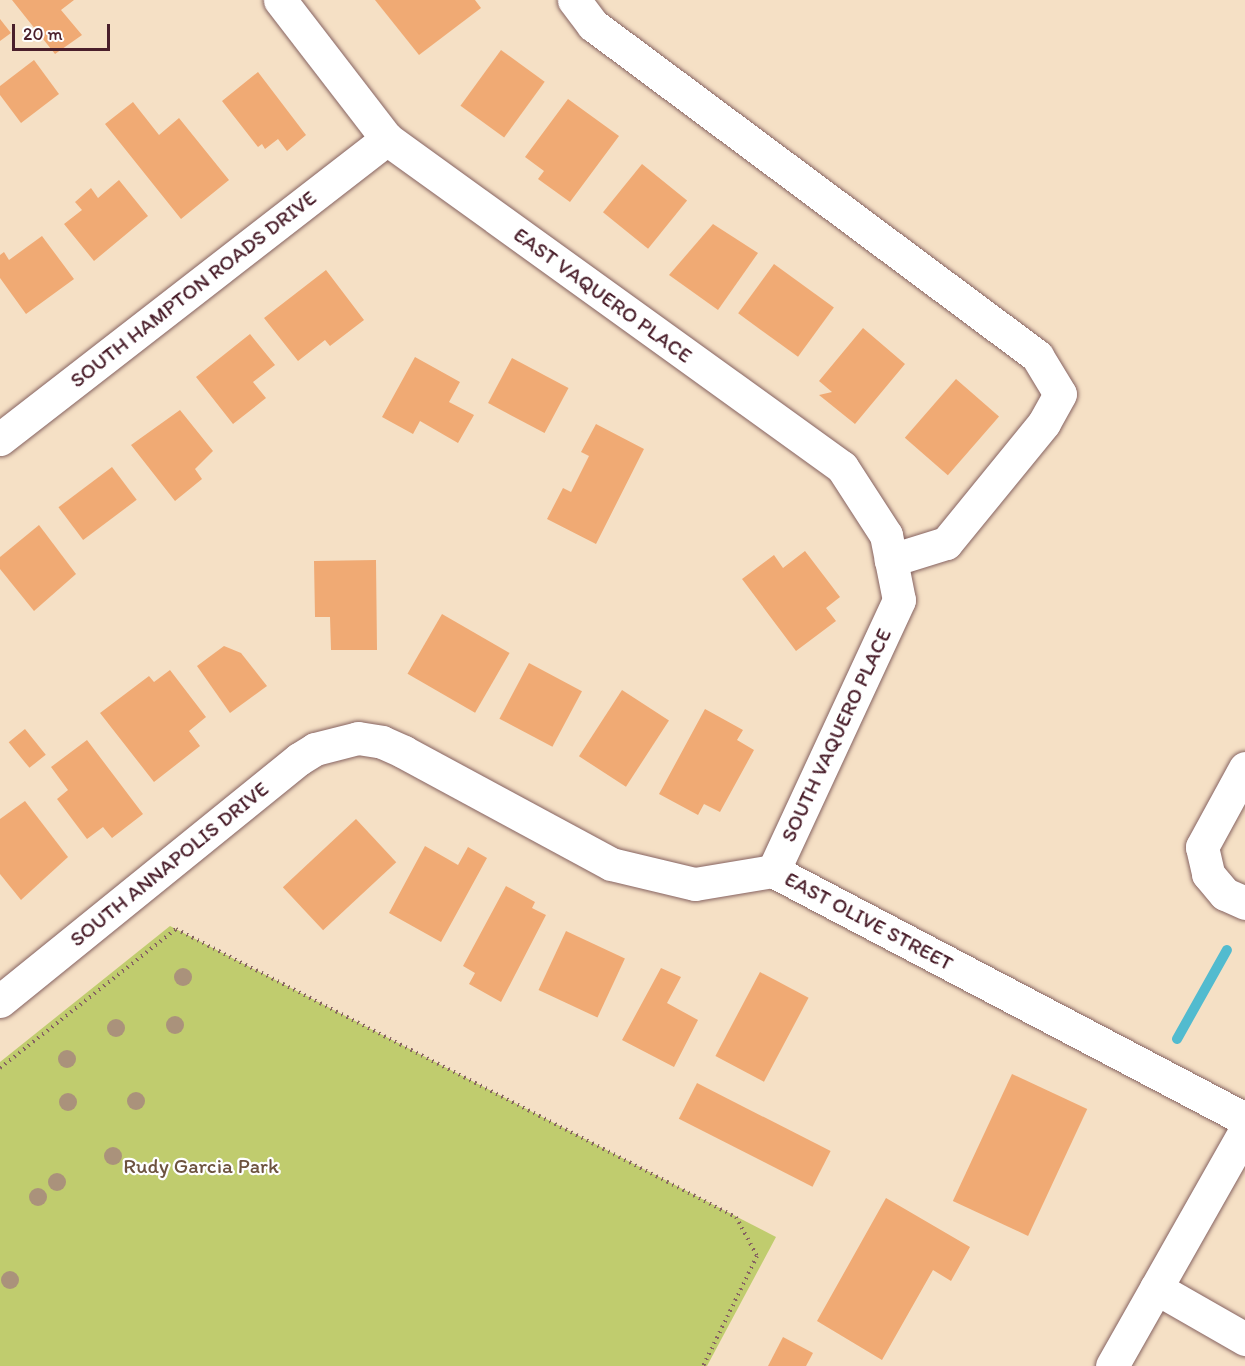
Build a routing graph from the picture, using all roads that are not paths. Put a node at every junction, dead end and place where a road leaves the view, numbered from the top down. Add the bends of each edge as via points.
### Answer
1 (280, 0) edge
2 (574, 0) edge
3 (387, 139) junction
4 (0, 439) edge
5 (891, 560) junction
6 (899, 600) joint
7 (346, 739) joint
8 (1245, 768) edge
9 (773, 871) junction
10 (1245, 903) edge
11 (0, 1001) edge
12 (1245, 1119) edge
13 (1245, 1131) edge
14 (1156, 1288) junction
15 (1245, 1339) edge
16 (1112, 1366) edge

1 - 3 street, EAST VAQUERO PLACE
2 - 5 street via 593,25 1037,356 1060,394 1044,423 946,543
3 - 4 street, SOUTH HAMPTON ROADS DRIVE
3 - 5 street, EAST VAQUERO PLACE via 842,467 886,535
5 - 6 street, EAST VAQUERO PLACE
6 - 9 street, SOUTH VAQUERO PLACE
7 - 9 street, EAST OLIVE STREET via 382,742 404,752 611,864 696,884
7 - 11 street, SOUTH ANNAPOLIS DRIVE via 299,759
8 - 10 street via 1202,847 1208,874 1225,894
9 - 12 street, EAST OLIVE STREET
13 - 14 street
14 - 15 street
14 - 16 street

